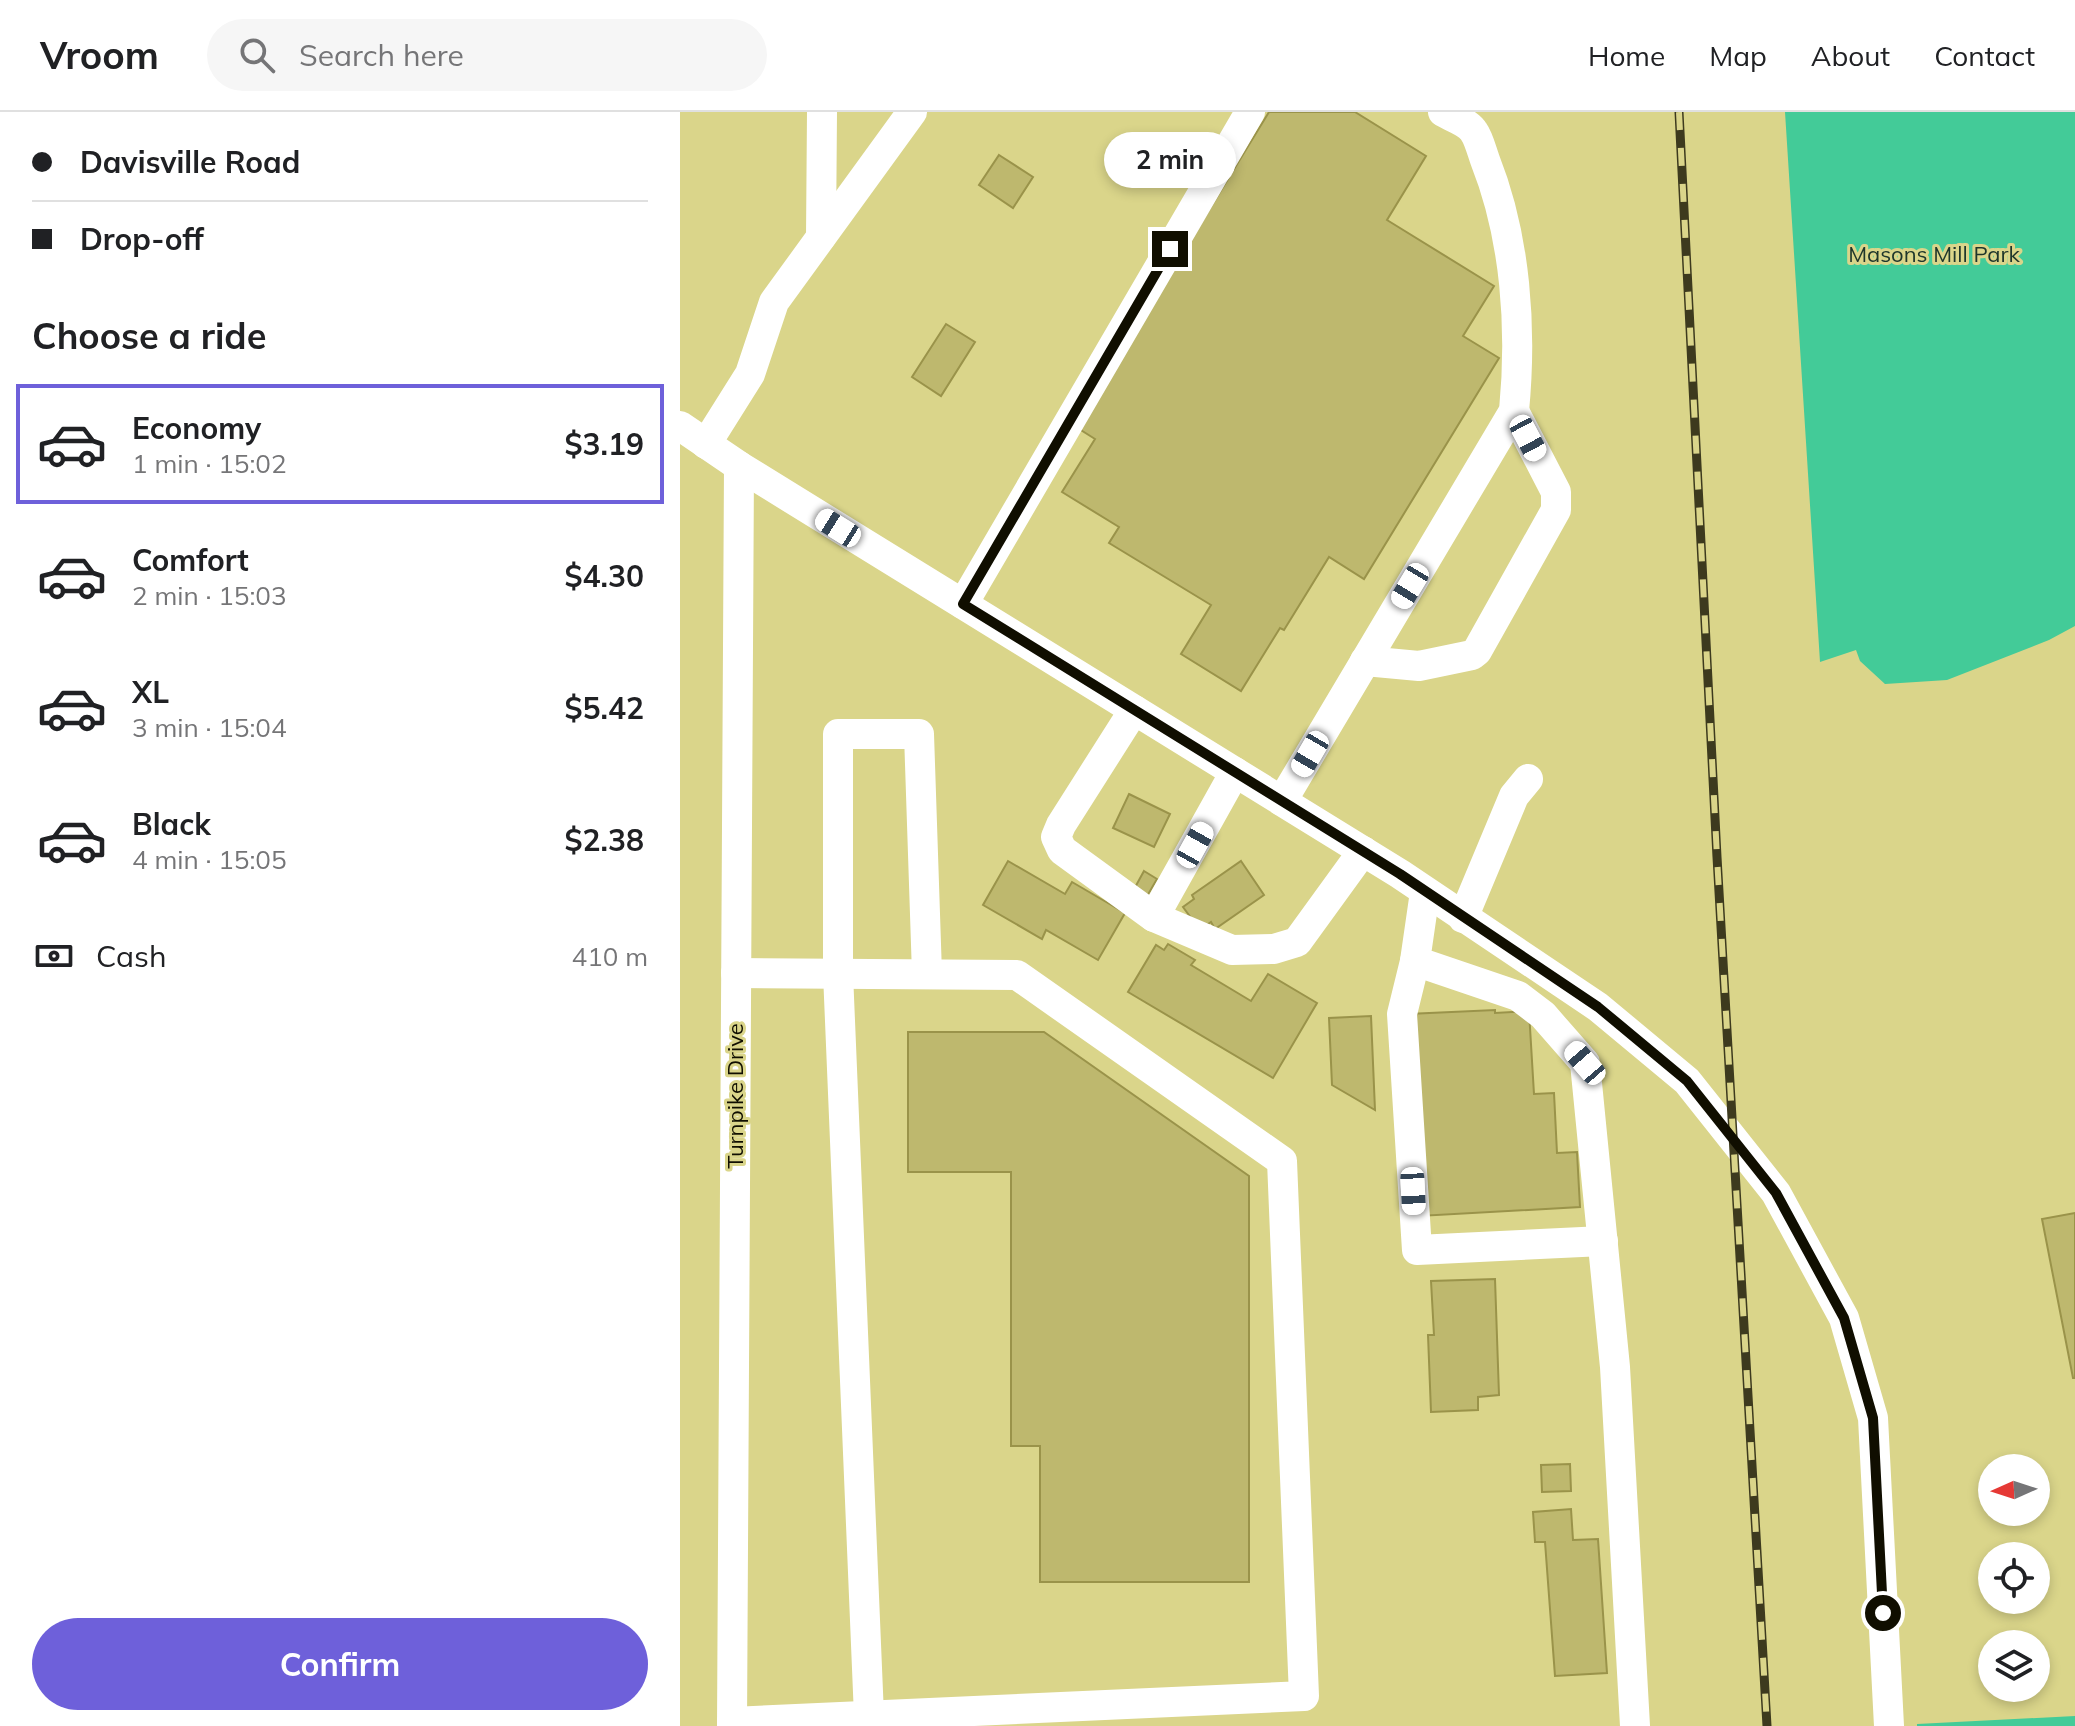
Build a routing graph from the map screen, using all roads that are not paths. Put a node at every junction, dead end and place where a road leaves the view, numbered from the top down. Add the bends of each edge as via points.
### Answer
1 (822, 112) edge
2 (912, 112) edge
3 (1250, 112) edge
4 (1443, 112) edge
5 (821, 237) junction
6 (1514, 411) junction
7 (680, 426) edge
8 (706, 444) junction
9 (739, 466) junction
10 (963, 604) junction
11 (1365, 661) junction
12 (1134, 710) junction
13 (1235, 772) junction
14 (1528, 779) dead end
15 (1282, 801) junction
16 (1363, 851) junction
17 (1425, 892) junction
18 (1154, 917) junction
19 (1463, 918) junction
20 (1415, 961) junction
21 (736, 973) junction
22 (838, 973) junction
23 (927, 974) junction
24 (1603, 1241) junction
25 (869, 1716) junction
26 (732, 1724) edge
27 (1635, 1726) edge
28 (1889, 1726) edge

1 - 5 street
2 - 5 street
3 - 10 street
4 - 6 street via 1473,130 1494,182 1510,254 1516,326
5 - 8 street via 774,302 750,374
6 - 11 street
6 - 11 street via 1556,492 1556,510 1477,651 1419,666
7 - 8 street
8 - 9 street
9 - 10 street
9 - 21 street, Turnpike Drive
10 - 12 street
11 - 15 street
12 - 13 street
12 - 18 street via 1056,837 1062,850
13 - 15 street
13 - 18 street
14 - 19 street via 1514,796
15 - 16 street
16 - 17 street
16 - 18 street via 1297,942 1274,949 1232,950
17 - 19 street
17 - 20 street
19 - 28 street via 1598,1007 1687,1081 1776,1193 1844,1318 1873,1418
20 - 24 street via 1518,996 1543,1015 1585,1063
20 - 24 street via 1402,1014 1417,1250
21 - 22 street
21 - 26 street, Turnpike Drive
22 - 23 street
22 - 23 street via 838,734 919,734
22 - 25 street
23 - 25 street via 1017,975 1282,1161 1304,1696
24 - 27 street
25 - 26 street

